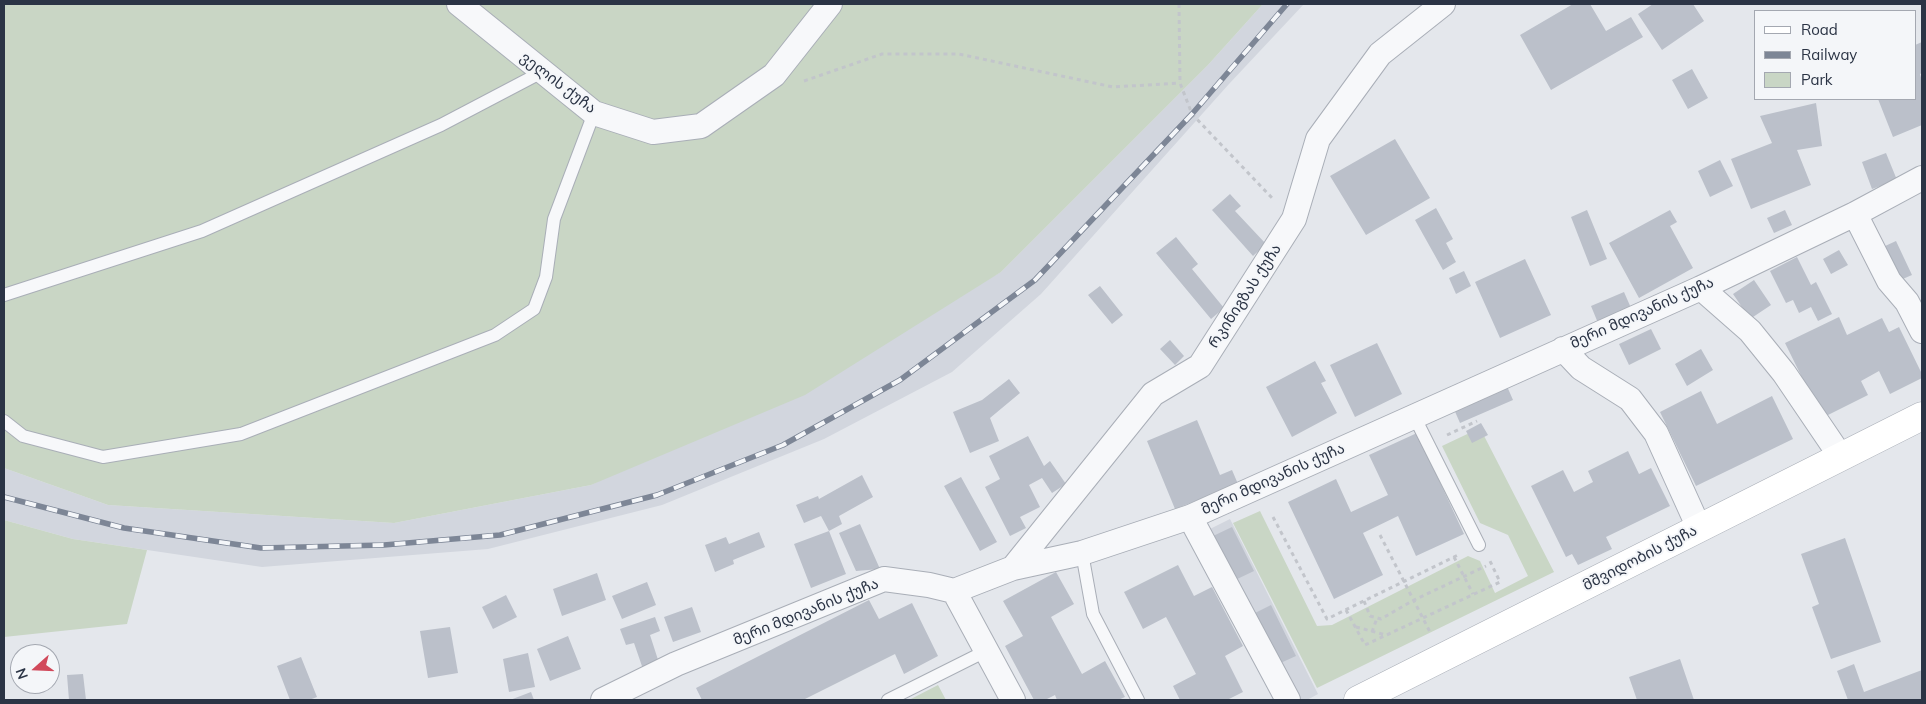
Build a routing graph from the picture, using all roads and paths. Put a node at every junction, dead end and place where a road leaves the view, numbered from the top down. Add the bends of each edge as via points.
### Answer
1 (459, 4) edge
2 (830, 4) edge
3 (1179, 4) edge
4 (1443, 4) edge
5 (542, 72) junction
6 (798, 83) dead end
7 (1180, 84) junction
8 (594, 113) junction
9 (1922, 178) edge
10 (1855, 214) junction
11 (1294, 219) junction
12 (1701, 288) junction
13 (4, 295) edge
14 (1922, 330) edge
15 (1563, 349) junction
16 (1414, 416) junction
17 (1922, 416) edge
18 (4, 421) edge
19 (1477, 421) dead end
20 (1428, 443) junction
21 (1841, 456) junction
22 (1274, 516) dead end
23 (1190, 517) junction
24 (1699, 528) junction
25 (1380, 535) dead end
26 (1479, 545) junction
27 (1082, 553) junction
28 (1454, 557) junction
29 (1491, 564) junction
30 (1013, 568) junction
31 (1464, 577) junction
32 (1404, 582) junction
33 (954, 592) junction
34 (1473, 594) junction
35 (1414, 600) junction
36 (1364, 601) junction
37 (1346, 610) junction
38 (1377, 618) junction
39 (1423, 618) junction
40 (1355, 627) junction
41 (1372, 632) junction
42 (1386, 635) junction
43 (986, 651) junction
44 (1443, 657) junction
45 (604, 700) edge
46 (888, 700) edge
47 (1013, 700) edge
48 (1138, 700) edge
49 (1288, 700) edge
50 (1358, 700) edge

1 - 5 street, ველის ქუჩა
2 - 8 street, ველის ქუჩა via 774,75 701,126 653,132
3 - 7 path
4 - 11 street, რკინიგზას ქუჩა via 1380,54 1318,139
5 - 8 street, ველის ქუჩა
5 - 13 lane via 441,125 202,231
6 - 7 path via 882,54 958,54 1113,87
7 - 11 path via 1192,114
8 - 18 lane via 554,219 546,277 534,309 495,335 241,434 103,457 23,436
9 - 10 street, მერი მდივანის ქუჩა
10 - 12 street, მერი მდივანის ქუჩა
10 - 14 street via 1888,281 1907,302
11 - 30 street, რკინიგზას ქუჩა via 1200,366 1153,394
12 - 15 street, მერი მდივანის ქუჩა
12 - 21 street via 1750,330
15 - 16 street, მერი მდივანის ქუჩა
15 - 24 street via 1582,368 1630,399 1651,426
16 - 20 lane
16 - 23 street, მერი მდივანის ქუჩა
17 - 21 street, მშვიდობის ქუჩა
19 - 20 path
20 - 26 lane
21 - 24 street, მშვიდობის ქუჩა
22 - 37 path via 1327,620
23 - 27 street, მერი მდივანის ქუჩა
23 - 49 street
24 - 44 street, მშვიდობის ქუჩა
25 - 32 path
26 - 28 path
26 - 29 path
27 - 30 street, მერი მდივანის ქუჩა
27 - 48 lane via 1093,614
28 - 31 path
28 - 32 path
29 - 31 path
29 - 34 path via 1500,582
30 - 33 street, მერი მდივანის ქუჩა
31 - 34 path
31 - 35 path
32 - 35 path
32 - 36 path
33 - 43 street
33 - 45 street, მერი მდივანის ქუჩა via 884,579 676,664
34 - 39 path
35 - 38 path
35 - 39 path
36 - 37 path
36 - 38 path via 1370,616
37 - 40 path
38 - 41 path
39 - 42 path
39 - 44 path
40 - 41 path
40 - 42 path via 1365,645
41 - 42 path
43 - 46 lane
43 - 47 street
44 - 50 street, მშვიდობის ქუჩა

